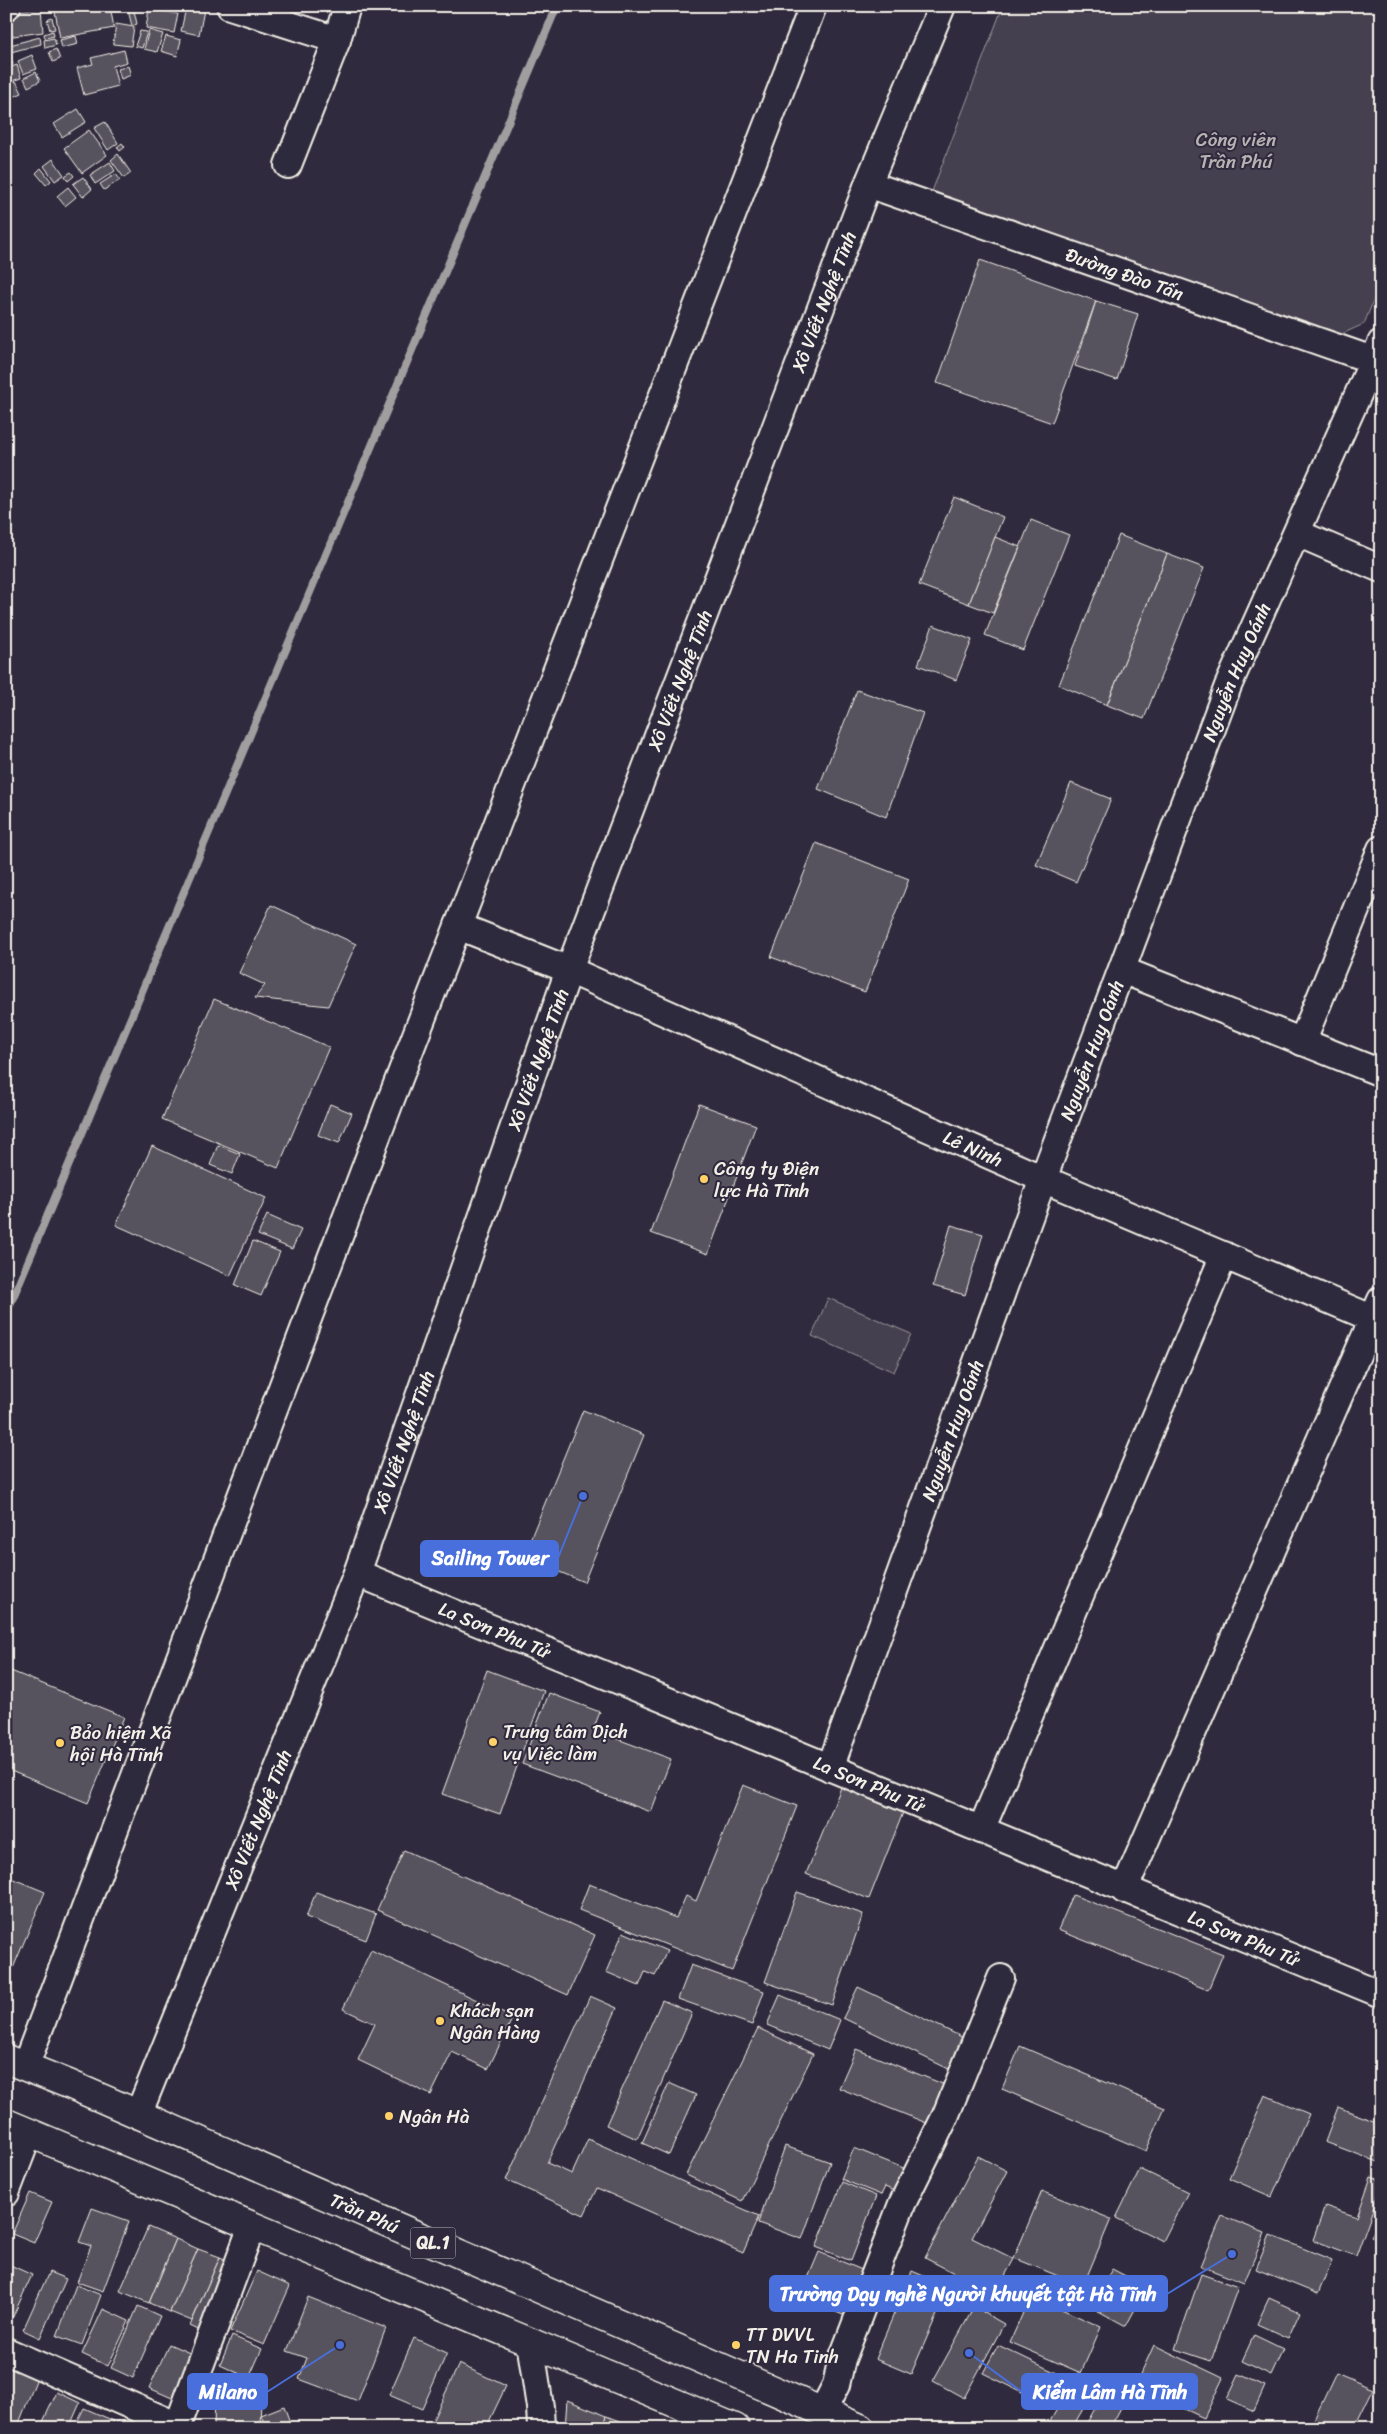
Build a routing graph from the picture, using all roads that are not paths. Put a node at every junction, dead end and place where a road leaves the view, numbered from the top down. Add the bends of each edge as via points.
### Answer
1 (230, 6) edge
2 (347, 6) edge
3 (813, 6) edge
4 (942, 6) edge
5 (336, 40) junction
6 (288, 165) dead end
7 (868, 184) junction
8 (1379, 356) edge
9 (1297, 533) junction
10 (1381, 569) edge
11 (1381, 849) edge
12 (458, 926) junction
13 (569, 970) junction
14 (1122, 970) junction
15 (1302, 1042) junction
16 (1381, 1073) edge
17 (1043, 1179) junction
18 (1224, 1255) junction
19 (1378, 1314) edge
20 (357, 1573) junction
21 (830, 1768) junction
22 (981, 1830) junction
23 (1124, 1890) junction
24 (1001, 1978) dead end
25 (1381, 1994) edge
26 (16, 2063) edge
27 (138, 2115) junction
28 (18, 2128) edge
29 (6, 2193) edge
30 (252, 2226) junction
31 (530, 2342) junction
32 (6, 2351) edge
33 (822, 2412) junction
34 (177, 2427) edge
35 (540, 2428) edge
36 (735, 2428) edge
37 (860, 2428) edge

1 - 5 street
2 - 5 street
3 - 12 street
4 - 7 street, Xô Viết Nghệ Tĩnh
5 - 6 street
7 - 8 street, Đường Đào Tấn
7 - 13 street, Xô Viết Nghệ Tĩnh
8 - 9 street, Nguyễn Huy Oánh
9 - 10 street
9 - 14 street, Nguyễn Huy Oánh via 1228,686
11 - 15 street
12 - 13 street, Lê Ninh
12 - 26 street
13 - 17 street, Lê Ninh
13 - 20 street, Xô Viết Nghệ Tĩnh
14 - 15 street
14 - 17 street, Nguyễn Huy Oánh
15 - 16 street
17 - 18 street, Lê Ninh
17 - 21 street, Nguyễn Huy Oánh
18 - 19 street, Lê Ninh
18 - 22 street
19 - 23 street
20 - 21 street, La Sơn Phu Tử
20 - 27 street, Xô Viết Nghệ Tĩnh
21 - 22 street, La Sơn Phu Tử
22 - 23 street, La Sơn Phu Tử
23 - 25 street, La Sơn Phu Tử
24 - 33 street via 945,2117 902,2204 842,2359 836,2385
26 - 27 main road, Trần Phú / QL.1
27 - 33 main road, Trần Phú / QL.1
28 - 29 street
28 - 30 main road
30 - 31 main road
30 - 34 street
31 - 35 street
31 - 36 main road
32 - 34 street
33 - 37 main road, Trần Phú / QL.1

